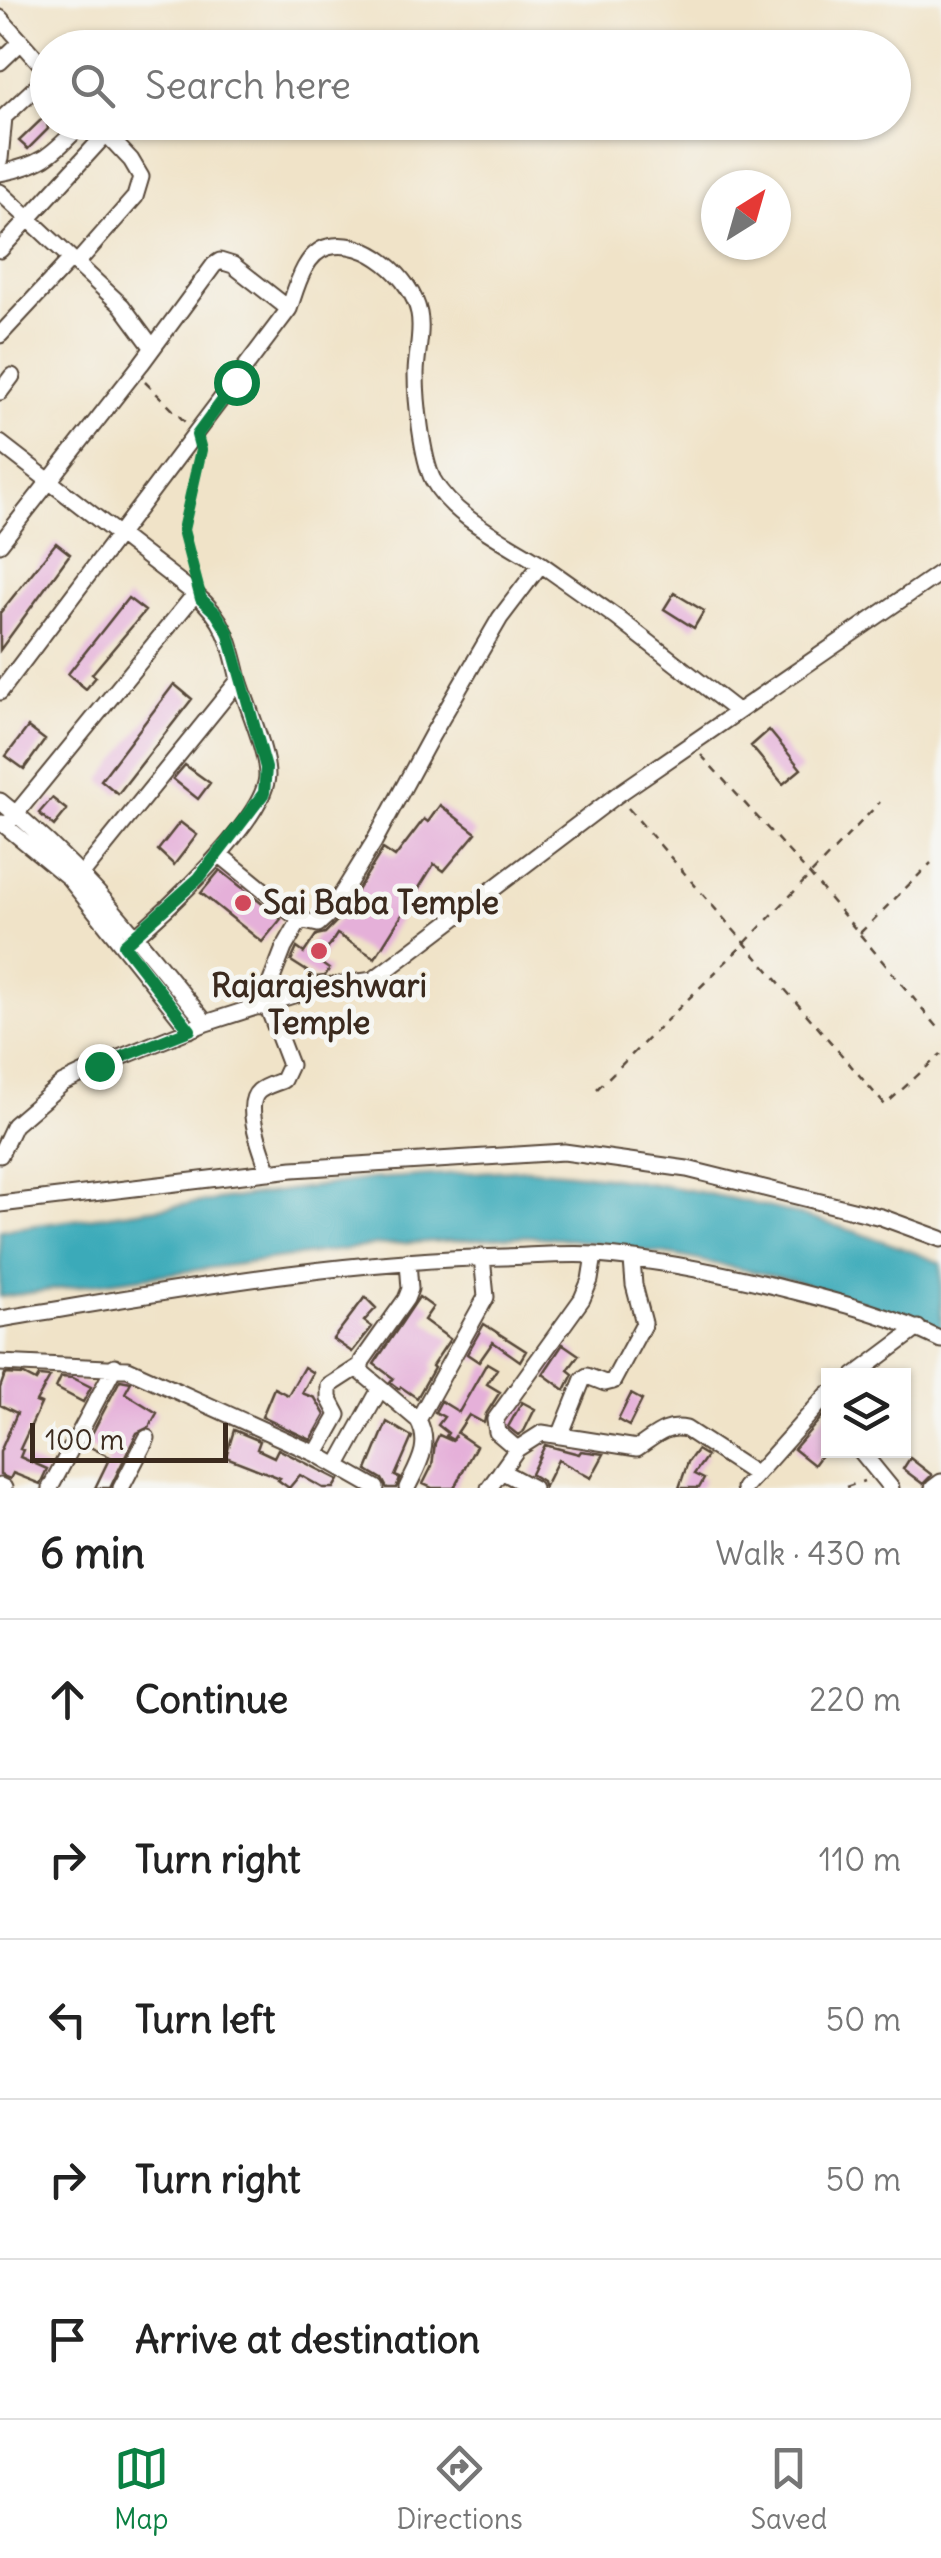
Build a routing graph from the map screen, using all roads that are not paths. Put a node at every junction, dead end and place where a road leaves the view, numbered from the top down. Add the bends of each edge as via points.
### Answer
1 (0, 18) edge
2 (21, 42) junction
3 (30, 53) edge
4 (0, 62) edge
5 (30, 92) edge
6 (65, 140) edge
7 (91, 140) edge
8 (112, 140) edge
9 (0, 158) edge
10 (0, 174) edge
11 (0, 192) edge
12 (30, 219) junction
13 (0, 250) edge
14 (74, 261) junction
15 (289, 309) junction
16 (0, 336) edge
17 (153, 348) junction
18 (12, 376) dead end
19 (0, 392) edge
20 (0, 443) edge
21 (48, 482) junction
22 (119, 536) junction
23 (0, 544) edge
24 (540, 564) junction
25 (941, 572) edge
26 (198, 596) junction
27 (239, 680) junction
28 (0, 692) edge
29 (737, 711) junction
30 (0, 801) edge
31 (8, 821) edge
32 (219, 854) junction
33 (79, 879) junction
34 (300, 920) junction
35 (130, 941) junction
36 (264, 1006) junction
37 (198, 1026) junction
38 (0, 1155) edge
39 (269, 1172) junction
40 (0, 1204) edge
41 (941, 1239) edge
42 (594, 1255) junction
43 (482, 1257) junction
44 (408, 1260) junction
45 (632, 1260) junction
46 (0, 1319) edge
47 (918, 1328) junction
48 (941, 1340) edge
49 (0, 1364) edge
50 (115, 1366) junction
51 (360, 1366) junction
52 (865, 1368) edge
53 (380, 1389) junction
54 (821, 1402) edge
55 (418, 1420) junction
56 (560, 1436) junction
57 (147, 1438) dead end
58 (517, 1449) junction
59 (316, 1454) junction
60 (866, 1458) edge
61 (338, 1466) junction
62 (501, 1471) junction
63 (755, 1474) junction
64 (885, 1482) edge
65 (941, 1482) edge
66 (50, 1488) edge
67 (122, 1488) edge
68 (376, 1488) edge
69 (406, 1488) edge
70 (489, 1488) edge
71 (533, 1488) edge
72 (744, 1488) edge
73 (933, 1488) edge

1 - 2 street
2 - 3 street
2 - 4 street
5 - 9 street via 4,117
6 - 10 street via 33,166
7 - 12 street
8 - 14 street via 141,177 140,189
11 - 12 street
12 - 13 street
12 - 14 street
14 - 16 street
14 - 17 street via 122,306
15 - 17 street via 220,261
15 - 22 street
15 - 24 street via 303,270 330,246 366,252 406,283 420,315 416,377 428,470 464,514
17 - 21 street
18 - 19 street
20 - 21 street
21 - 22 street
21 - 23 street
22 - 26 street
22 - 28 street
24 - 29 street
24 - 34 street via 500,618 330,913 318,924
25 - 29 street
26 - 27 street via 228,632
26 - 31 street
27 - 32 street via 267,781
27 - 33 street
29 - 36 street via 373,980 312,989
30 - 31 street
31 - 33 street
32 - 34 street
32 - 35 street
33 - 35 street
34 - 36 street
35 - 37 street
36 - 37 street
36 - 39 street via 290,1065 283,1080 260,1090 252,1103
37 - 38 street via 63,1083 14,1125
39 - 40 street
39 - 41 street via 564,1152 687,1170
42 - 43 street
42 - 45 street
42 - 58 street via 582,1299 495,1420
43 - 44 street
43 - 55 street via 486,1297
44 - 46 street
44 - 51 street via 406,1299
45 - 47 street via 825,1298
45 - 56 street via 645,1316 641,1333 613,1381 583,1379
47 - 48 street
47 - 52 street
49 - 50 street
50 - 59 street
50 - 66 street
51 - 53 street via 362,1376
51 - 59 street via 329,1386 338,1415
53 - 55 street
53 - 61 street
54 - 63 street
55 - 69 street via 426,1443
56 - 58 street via 536,1434
56 - 63 street via 632,1448 681,1428
57 - 67 street
58 - 62 street
59 - 61 street
60 - 64 street
61 - 68 street
62 - 70 street
62 - 71 street
63 - 72 street
65 - 73 street

